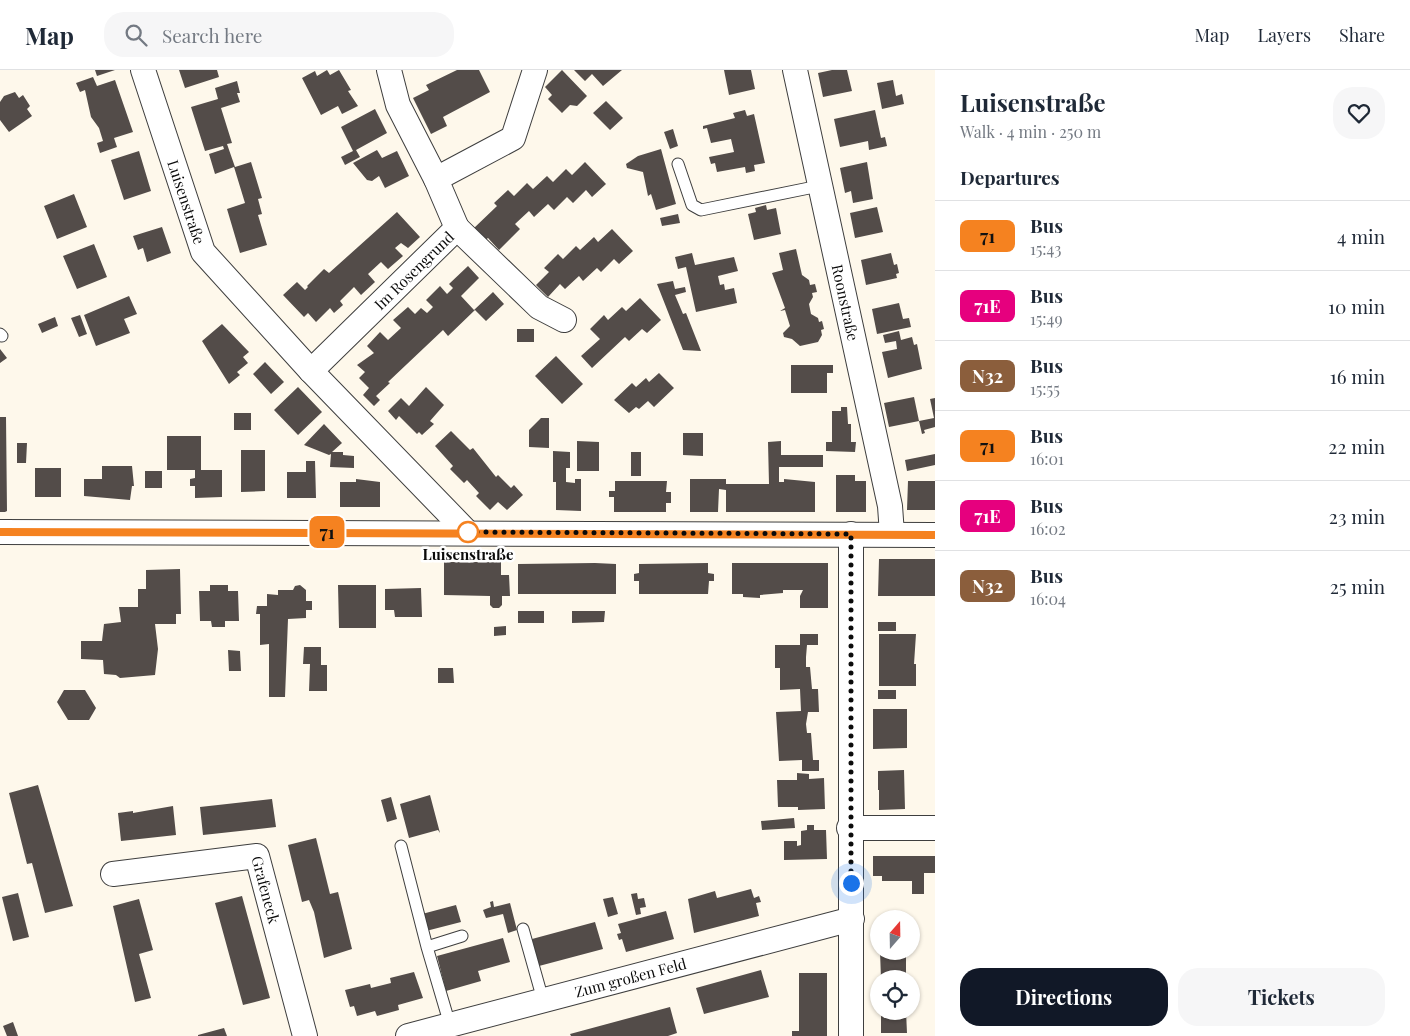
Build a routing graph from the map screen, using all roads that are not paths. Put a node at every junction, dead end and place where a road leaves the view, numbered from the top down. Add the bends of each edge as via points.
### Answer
1 (143, 70) edge
2 (389, 70) edge
3 (535, 70) edge
4 (795, 70) edge
5 (678, 164) dead end
6 (436, 179) junction
7 (819, 186) junction
8 (457, 228) junction
9 (564, 320) dead end
10 (311, 371) junction
11 (0, 532) edge
12 (467, 532) junction
13 (851, 534) junction
14 (892, 534) junction
15 (935, 535) edge
16 (849, 828) junction
17 (935, 828) edge
18 (401, 846) dead end
19 (113, 874) dead end
20 (852, 919) junction
21 (523, 929) dead end
22 (462, 936) dead end
23 (427, 947) junction
24 (543, 1000) junction
25 (450, 1025) junction
26 (306, 1036) edge
27 (408, 1036) edge
28 (850, 1036) edge

1 - 10 street, Luisenstraße via 203,252
2 - 6 street via 398,105
3 - 6 street via 513,138
4 - 7 street, Roonstraße
5 - 7 lane via 692,205 701,210
6 - 8 street
7 - 14 street, Roonstraße via 890,506
8 - 9 street, Im Rosengrund via 539,307
8 - 10 street, Im Rosengrund
10 - 12 street, Luisenstraße
11 - 12 street
12 - 13 street
13 - 14 street
13 - 16 street
14 - 15 street
16 - 17 street
16 - 20 street
18 - 23 lane
19 - 26 street, Grafeneck via 257,856
20 - 24 street, Zum großen Feld
20 - 28 street
21 - 24 lane
22 - 23 lane
23 - 25 lane
24 - 25 street, Zum großen Feld
25 - 27 street, Zum großen Feld

